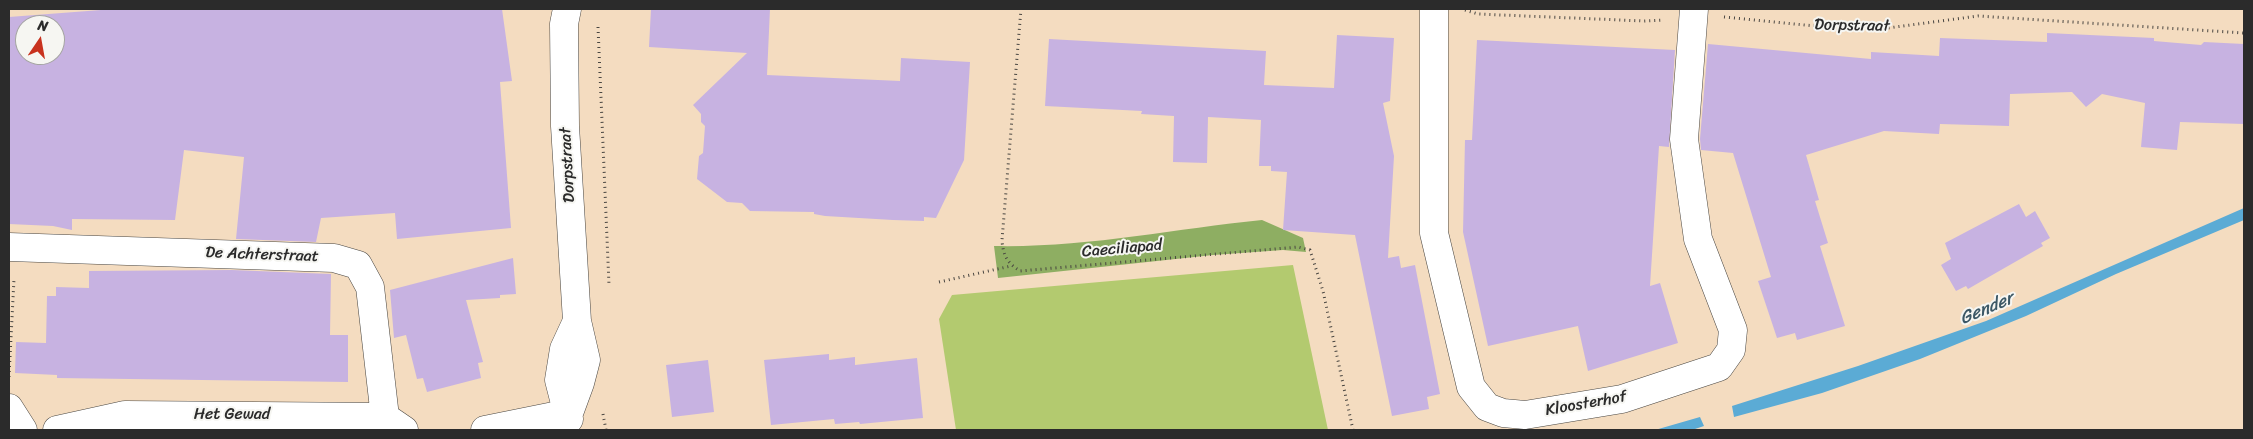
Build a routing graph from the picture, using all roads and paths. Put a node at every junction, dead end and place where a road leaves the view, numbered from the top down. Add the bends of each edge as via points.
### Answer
1 (567, 9) edge
2 (1021, 9) edge
3 (1434, 9) edge
4 (1459, 9) edge
5 (1694, 13) edge
6 (2244, 32) edge
7 (12, 247) edge
8 (1011, 266) junction
9 (939, 282) dead end
10 (9, 385) edge
11 (9, 408) edge
12 (570, 422) edge
13 (394, 423) edge
14 (23, 430) edge
15 (56, 430) edge
16 (485, 430) edge
17 (1353, 430) edge

1 - 12 street, Dorpstraat via 564,24 566,126 577,321 564,350 559,380
2 - 8 path via 1002,240 1003,254
3 - 5 street, Kloosterhof via 1434,233 1471,387 1487,407 1503,413 1525,415 1622,399 1719,367 1731,350 1733,330 1698,239 1684,139
4 - 5 path, Dorpstraat via 1478,14 1644,21
5 - 6 path, Dorpstraat via 1815,26 1888,28 1978,16
7 - 10 path
7 - 13 street, De Achterstraat via 334,258 358,265 370,287
8 - 9 path
8 - 17 path, Caeciliapad via 1020,271 1298,247 1310,250 1323,291
11 - 14 street
12 - 16 street
13 - 15 street, Het Gewad via 125,415

